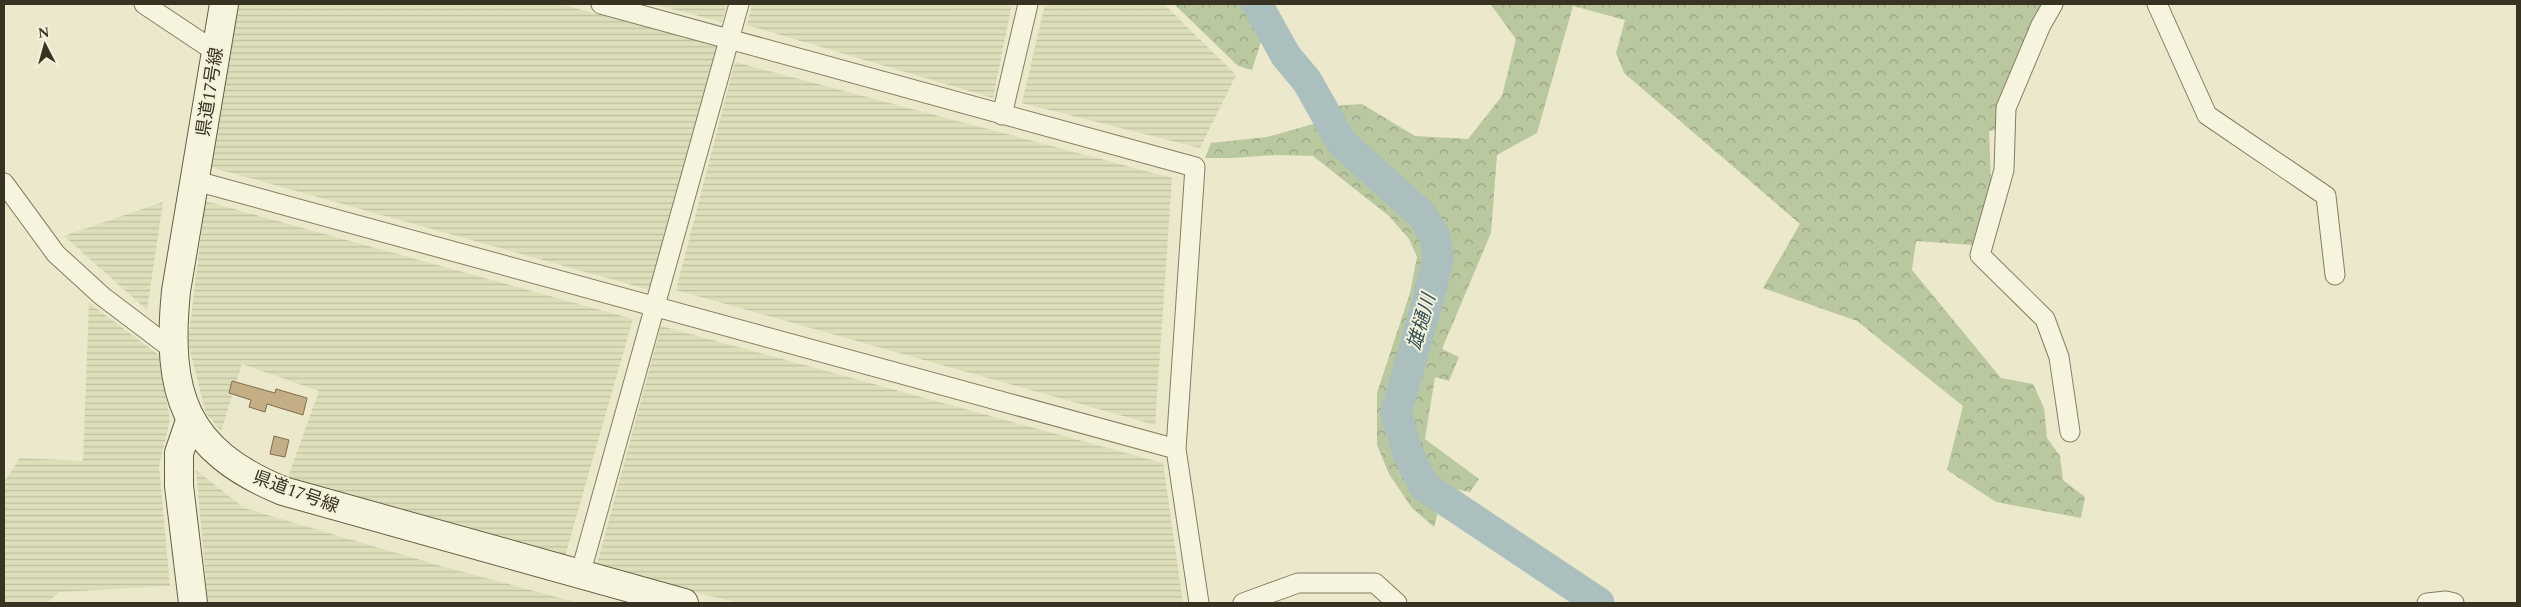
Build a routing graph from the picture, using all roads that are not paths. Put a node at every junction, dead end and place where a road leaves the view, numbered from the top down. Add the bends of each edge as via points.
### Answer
1 (144, 4) edge
2 (224, 4) edge
3 (601, 4) edge
4 (739, 4) edge
5 (1028, 4) edge
6 (2053, 4) edge
7 (2156, 4) edge
8 (729, 39) junction
9 (216, 52) junction
10 (1002, 115) junction
11 (196, 181) junction
12 (4, 183) edge
13 (2335, 275) dead end
14 (656, 307) junction
15 (172, 348) junction
16 (190, 421) junction
17 (2070, 432) dead end
18 (1176, 449) junction
19 (580, 575) junction
20 (193, 603) edge
21 (684, 603) edge
22 (1199, 603) edge
23 (1243, 603) edge
24 (1397, 603) edge
25 (2427, 603) edge
26 (2454, 603) edge

1 - 9 street
2 - 9 main road, 県道17号線
3 - 8 street
4 - 8 street
5 - 10 street
6 - 17 street via 2006,108 2004,170 1980,255 2045,319 2059,357
7 - 13 street via 2207,115 2326,196
8 - 10 street
8 - 14 street
9 - 11 main road, 県道17号線
10 - 18 street via 1195,167
11 - 14 street
11 - 15 main road, 県道17号線 via 176,291
12 - 15 street via 56,254 102,296
14 - 18 street
14 - 19 street
15 - 16 main road, 県道17号線
16 - 19 main road, 県道17号線 via 218,452 241,471 283,491
16 - 20 main road via 179,453
18 - 22 street
19 - 21 main road, 県道17号線
23 - 24 street via 1298,583 1375,583
25 - 26 street

